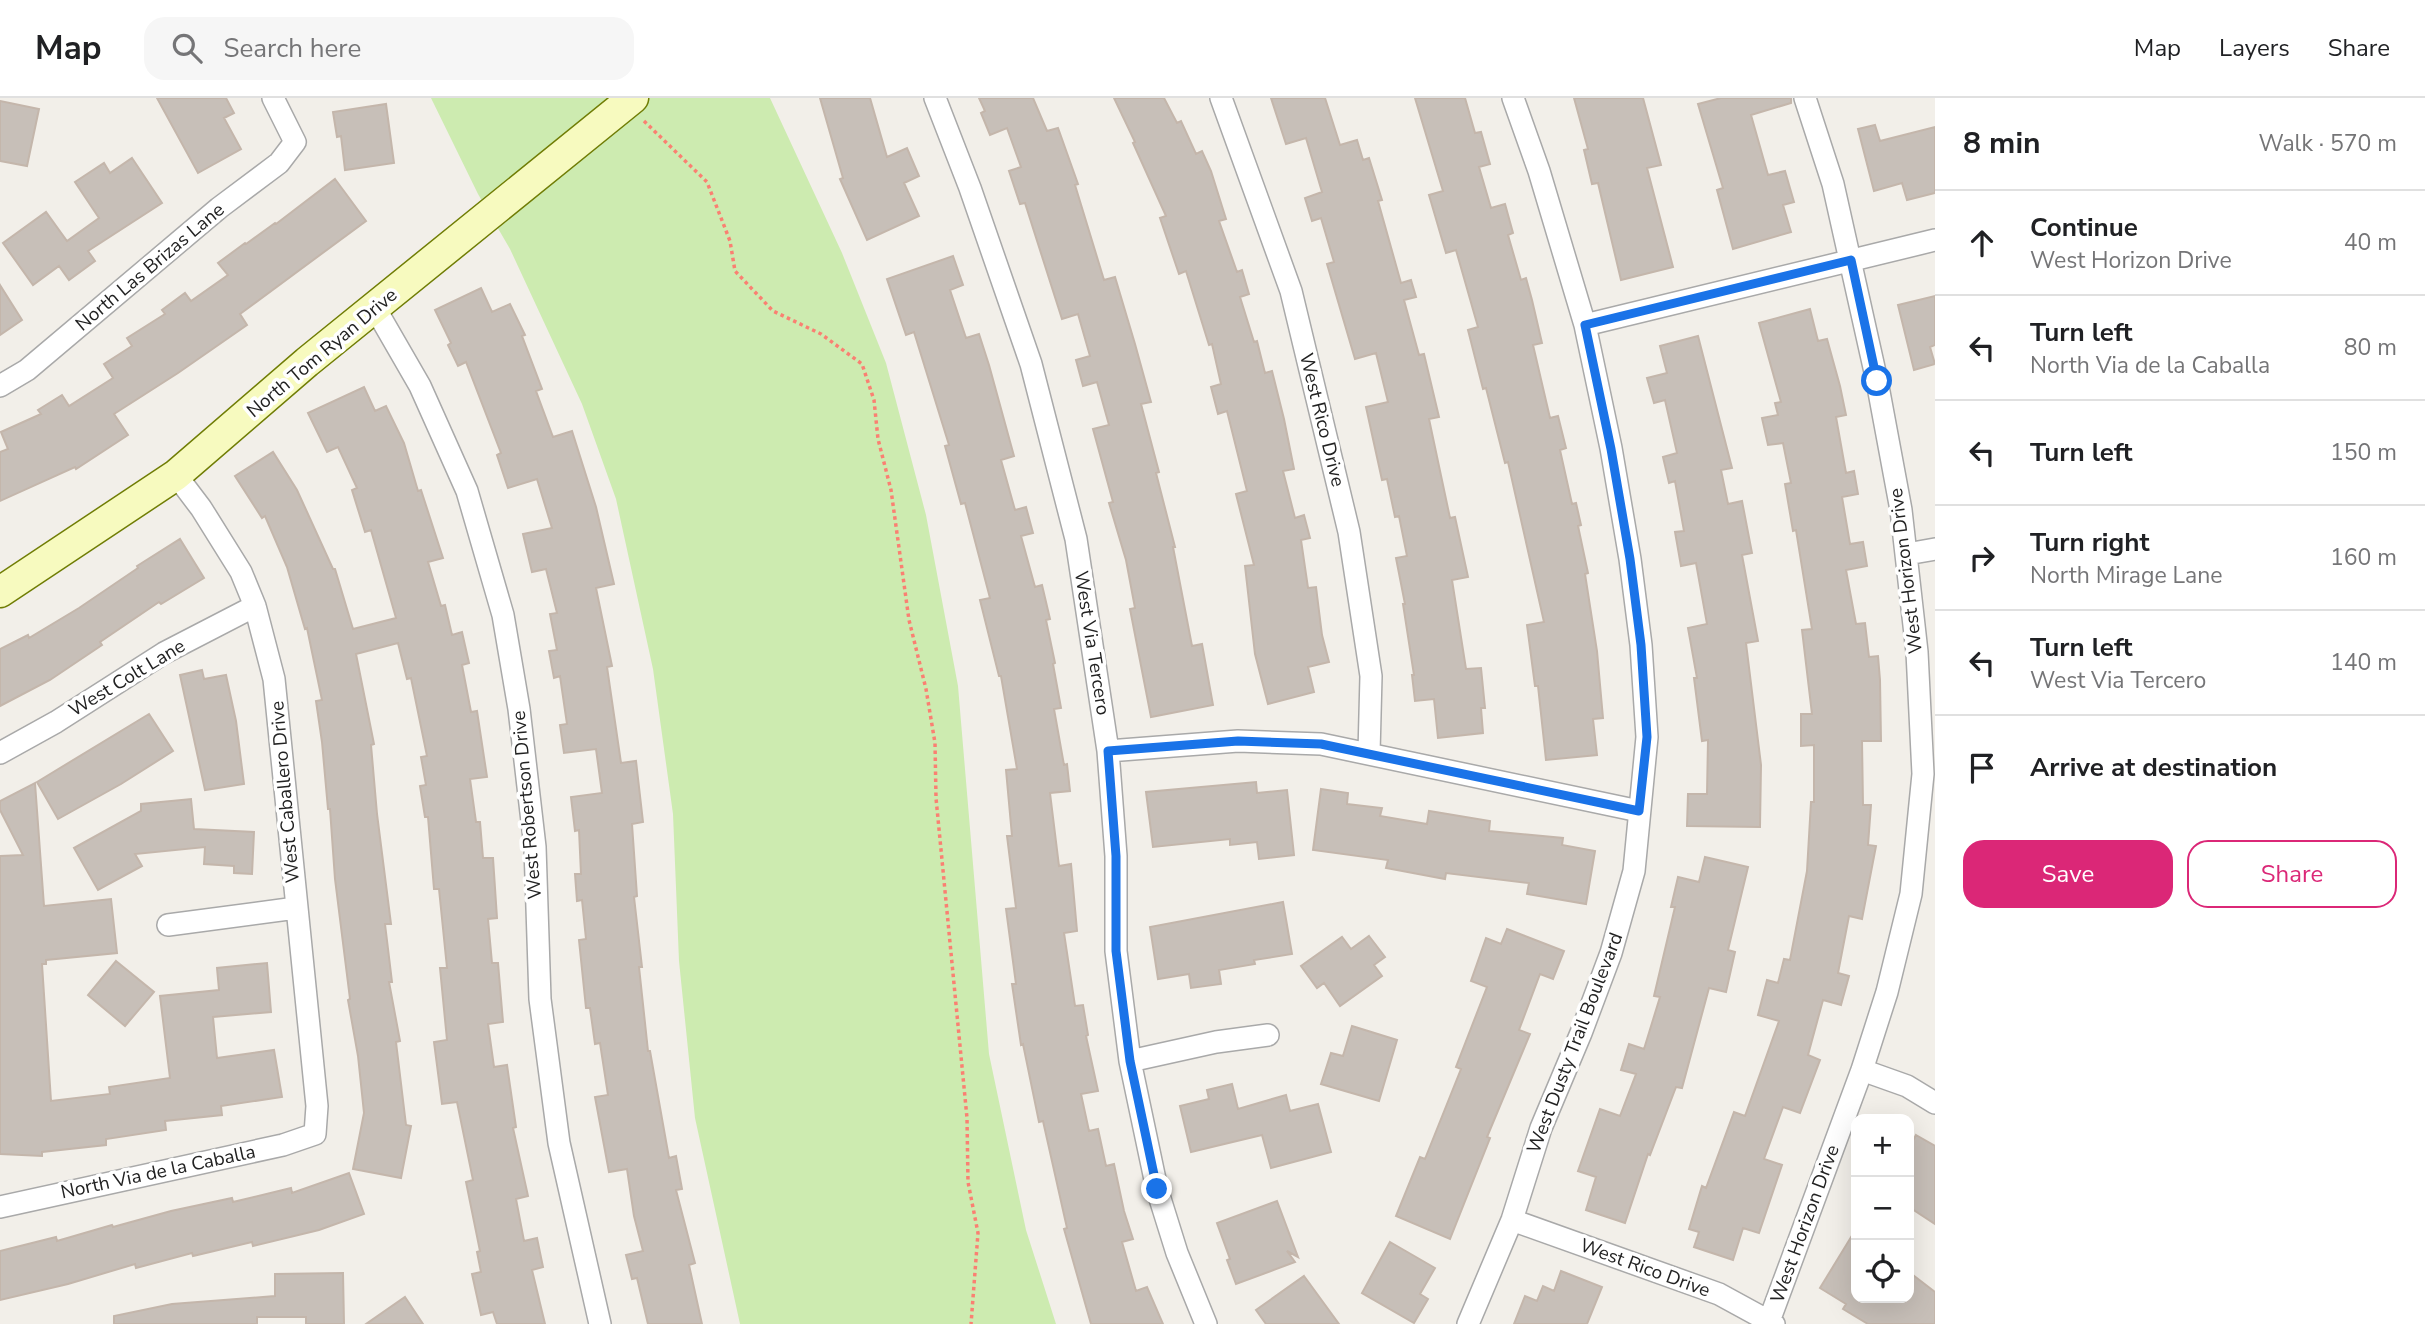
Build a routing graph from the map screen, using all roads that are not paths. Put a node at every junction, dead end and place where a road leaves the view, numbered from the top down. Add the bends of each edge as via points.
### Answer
1 (273, 98) edge
2 (935, 98) edge
3 (1221, 98) edge
4 (1513, 98) edge
5 (1805, 98) edge
6 (630, 100) edge
7 (1935, 240) edge
8 (1851, 260) junction
9 (375, 308) junction
10 (1585, 325) junction
11 (0, 386) edge
12 (176, 475) junction
13 (1935, 549) edge
14 (1907, 554) junction
15 (3, 585) edge
16 (255, 606) junction
17 (1108, 751) junction
18 (0, 752) edge
19 (1369, 753) junction
20 (1639, 811) junction
21 (296, 908) junction
22 (168, 925) dead end
23 (1268, 1035) dead end
24 (1130, 1061) junction
25 (1862, 1070) junction
26 (1935, 1103) edge
27 (315, 1134) joint
28 (0, 1207) edge
29 (1512, 1220) junction
30 (1770, 1323) edge
31 (600, 1324) edge
32 (1206, 1324) edge
33 (1468, 1324) edge

1 - 11 street, North Las Brizas Lane via 295,142 279,163 27,370
2 - 17 street, West Via Tercero via 1031,364 1076,539
3 - 19 street, West Rico Drive via 1291,291 1349,532 1371,676
4 - 10 street, West Dusty Trail Boulevard
5 - 8 street, West Horizon Drive
6 - 9 street, North Tom Ryan Drive
7 - 8 street
8 - 10 street
8 - 14 street, West Horizon Drive
9 - 12 street, North Tom Ryan Drive
9 - 31 street, West Robertson Drive via 420,386 467,491 503,615 533,834 540,999 559,1143
10 - 20 street, West Dusty Trail Boulevard via 1617,485 1641,645 1647,737
12 - 15 street, North Tom Ryan Drive
12 - 16 street, West Caballero Drive via 241,572
13 - 14 street
14 - 25 street, West Horizon Drive via 1923,774 1911,894
16 - 18 street, West Colt Lane via 164,653
16 - 21 street, West Caballero Drive via 274,679
17 - 19 street via 1238,741 1321,744
17 - 24 street, West Via Tercero via 1116,856 1116,951
19 - 20 street
20 - 29 street, West Dusty Trail Boulevard via 1634,871 1611,953 1541,1128
21 - 22 street
21 - 27 street, West Caballero Drive via 317,1106
23 - 24 street
24 - 32 street, West Via Tercero via 1157,1189
25 - 26 street via 1907,1086
25 - 30 street, West Horizon Drive
27 - 28 street, North Via de la Caballa
29 - 30 street, West Rico Drive via 1719,1294
29 - 33 street, West Dusty Trail Boulevard

